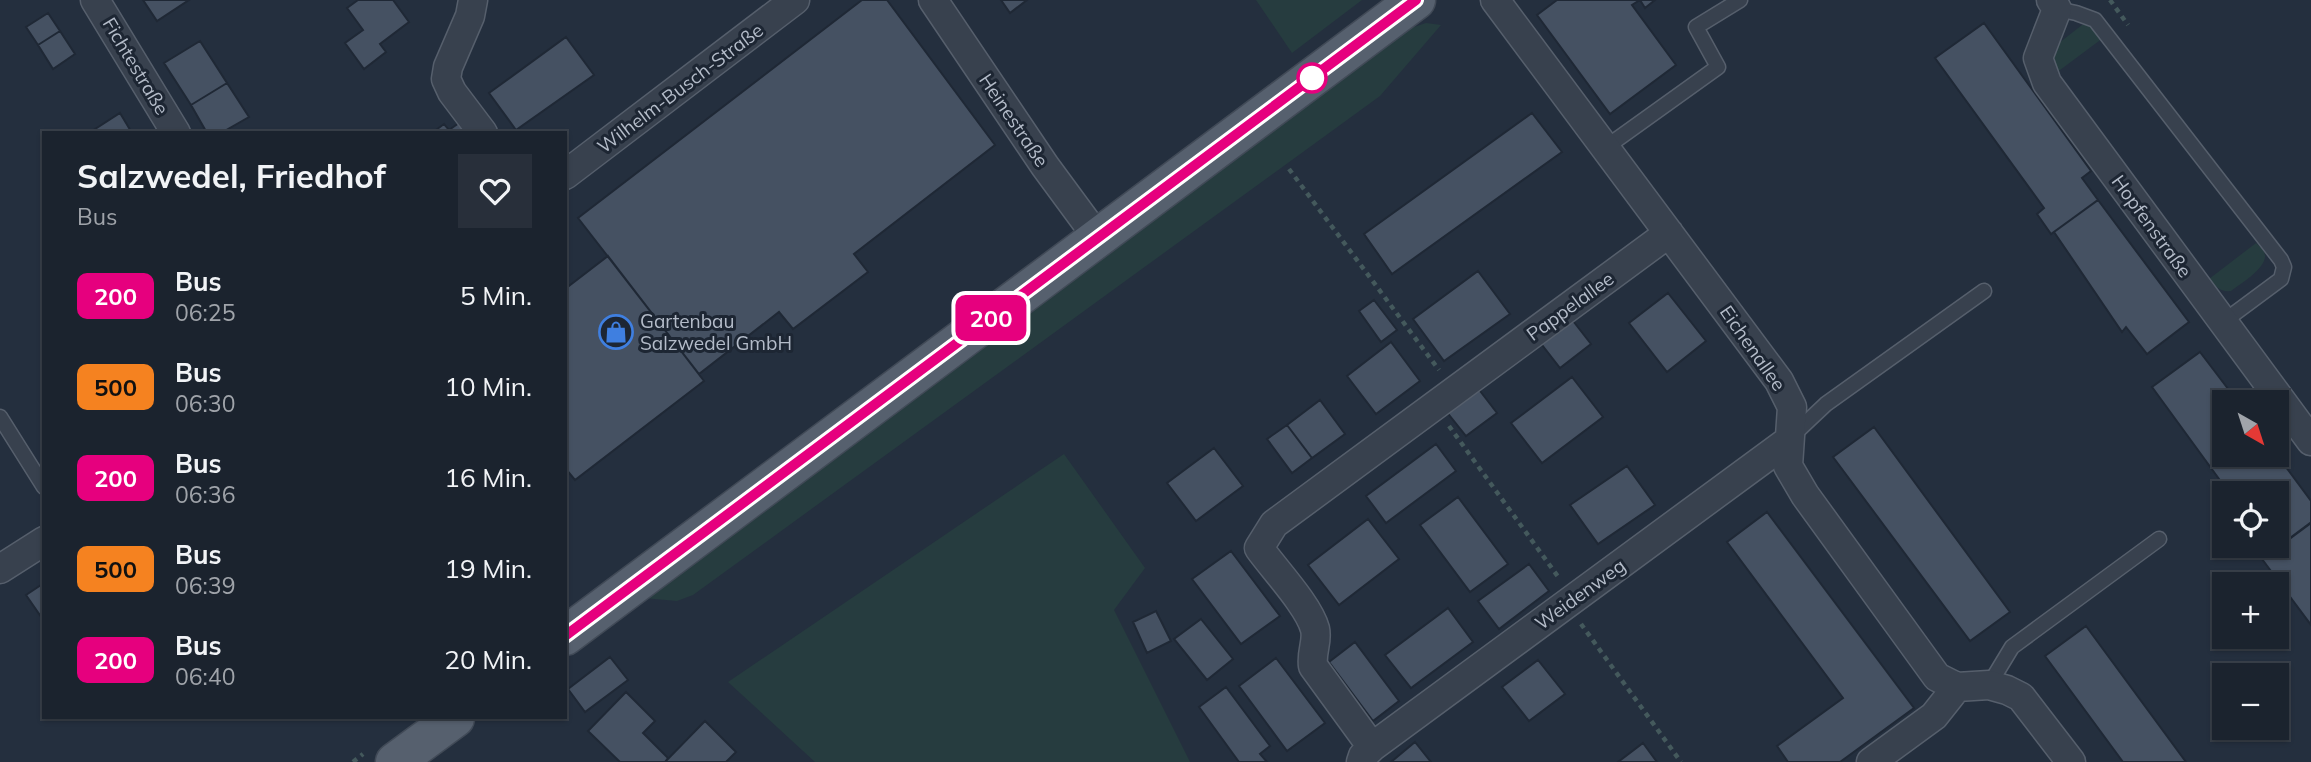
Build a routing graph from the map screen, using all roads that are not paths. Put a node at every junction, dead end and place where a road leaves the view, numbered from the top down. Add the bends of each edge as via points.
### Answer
1 (95, 0) edge
2 (473, 0) edge
3 (795, 0) edge
4 (933, 0) edge
5 (1416, 0) edge
6 (1495, 0) edge
7 (1740, 0) edge
8 (2054, 4) edge
9 (175, 131) edge
10 (482, 131) edge
11 (1605, 148) junction
12 (567, 173) edge
13 (1669, 233) junction
14 (1097, 238) junction
15 (1984, 291) dead end
16 (2223, 322) junction
17 (1453, 391) joint
18 (0, 417) edge
19 (1788, 441) junction
20 (2311, 441) edge
21 (42, 484) edge
22 (2159, 539) dead end
23 (42, 542) edge
24 (0, 569) edge
25 (567, 635) edge
26 (1989, 685) junction
27 (1957, 687) junction
28 (454, 719) edge
29 (1367, 754) edge
30 (395, 762) edge
31 (1871, 762) edge
32 (2071, 762) edge

1 - 9 street, Fichtestraße
2 - 10 street via 446,79
3 - 12 street, Wilhelm-Busch-Straße
4 - 14 street, Heinestraße
5 - 14 main road
6 - 11 street, Eichenallee
7 - 11 lane via 1696,27 1718,67
8 - 16 street, Hopfenstraße via 2038,58 2043,74
8 - 16 lane via 2095,20 2281,260 2281,279
11 - 13 street, Eichenallee
13 - 17 street, Pappelallee
13 - 19 street, Eichenallee via 1779,381 1792,407
14 - 25 main road
15 - 19 lane via 1826,404
16 - 20 street, Hopfenstraße
17 - 29 street, Weidenweg via 1274,524 1259,548 1309,615 1316,641 1311,653 1313,666
18 - 21 lane
19 - 27 street, Eichenallee via 1788,466 1805,495 1937,677
19 - 29 street, Weidenweg
22 - 26 lane via 2012,647
23 - 24 street
26 - 27 street
26 - 32 street via 2021,696
27 - 31 street via 1934,716
28 - 30 main road

